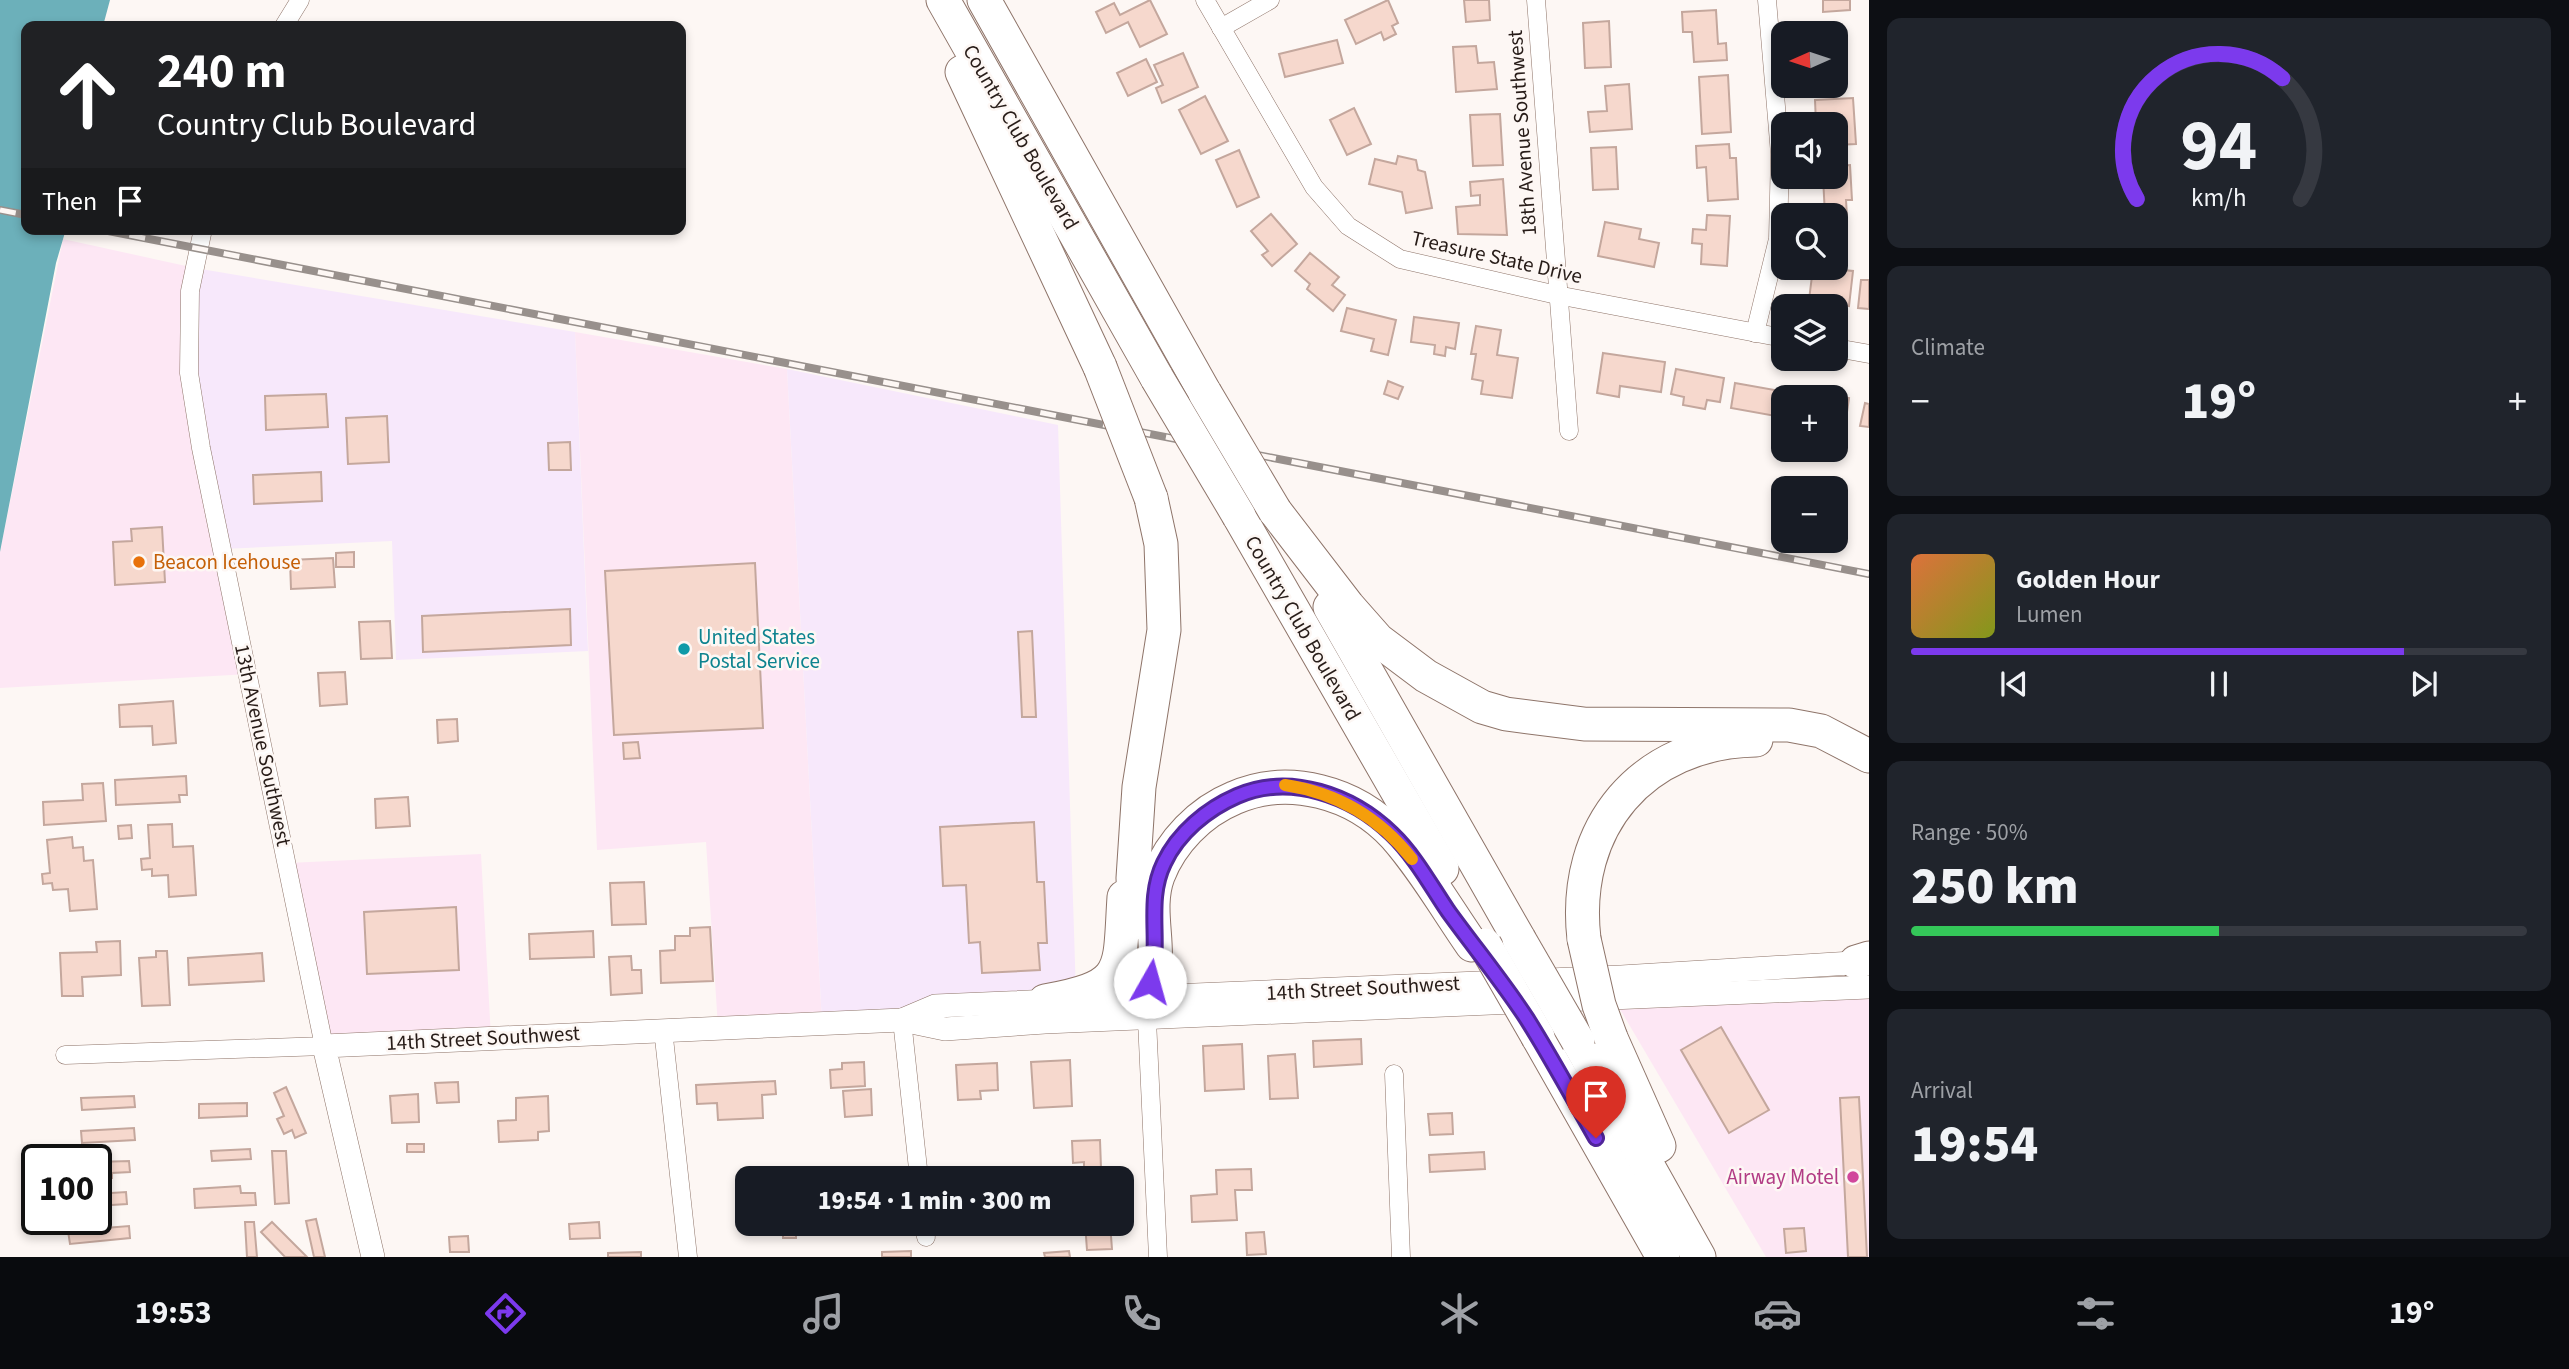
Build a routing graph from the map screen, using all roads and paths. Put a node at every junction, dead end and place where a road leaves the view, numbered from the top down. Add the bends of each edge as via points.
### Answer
1 (300, 0) edge
2 (930, 0) edge
3 (943, 0) edge
4 (984, 0) edge
5 (1205, 0) edge
6 (1270, 0) edge
7 (1536, 0) edge
8 (1767, 0) edge
9 (287, 21) edge
10 (1221, 28) junction
11 (202, 235) edge
12 (1557, 295) junction
13 (1755, 333) junction
14 (1771, 336) edge
15 (1848, 350) edge
16 (1869, 354) edge
17 (1569, 431) dead end
18 (1275, 510) junction
19 (1869, 756) edge
20 (1869, 773) edge
21 (1135, 840) junction
22 (1479, 945) junction
23 (1866, 967) edge
24 (1045, 1001) junction
25 (1146, 1008) junction
26 (902, 1020) junction
27 (663, 1029) junction
28 (324, 1046) junction
29 (65, 1055) dead end
30 (1394, 1074) dead end
31 (918, 1166) edge
32 (373, 1257) edge
33 (688, 1257) edge
34 (1158, 1257) edge
35 (1401, 1257) edge
36 (1663, 1257) edge
37 (1699, 1257) edge
38 (1709, 1257) edge

1 - 9 street
2 - 21 highway, bridge via 1100,367 1151,499 1161,544 1164,630
3 - 22 highway, Country Club Boulevard, bridge
4 - 18 highway, Country Club Boulevard, bridge
5 - 10 street, Treasure State Drive
6 - 10 street
7 - 12 street, 18th Avenue Southwest
8 - 13 street via 1780,154 1777,239
10 - 12 street, Treasure State Drive via 1314,187 1348,226 1400,259
11 - 28 street, 13th Avenue Southwest via 190,291 189,373
12 - 13 street, Treasure State Drive
12 - 17 street, 18th Avenue Southwest
13 - 14 street, Treasure State Drive
15 - 16 street
18 - 19 highway via 1378,640 1426,676 1482,707 1584,724 1789,725 1821,731
18 - 37 highway, Country Club Boulevard, bridge
20 - 38 highway, bridge via 1838,754 1771,739 1715,745 1669,761 1636,784 1597,835 1580,910 1599,1005
21 - 24 highway via 1125,881 1121,961 1098,986
21 - 25 highway via 1137,968
22 - 25 highway via 1393,834 1369,816 1312,789 1250,791 1199,818 1166,859 1153,902 1155,967
22 - 36 highway, Country Club Boulevard, bridge via 1532,1027
23 - 25 street, 14th Street Southwest via 1607,978
24 - 25 street, 14th Street Southwest
24 - 26 street, 14th Street Southwest via 935,1006
25 - 26 street, 14th Street Southwest via 945,1029
25 - 34 street
26 - 27 street, 14th Street Southwest
26 - 31 street
27 - 28 street, 14th Street Southwest
27 - 33 street
28 - 29 street, 14th Street Southwest
28 - 32 street, 13th Avenue Southwest
30 - 35 street

